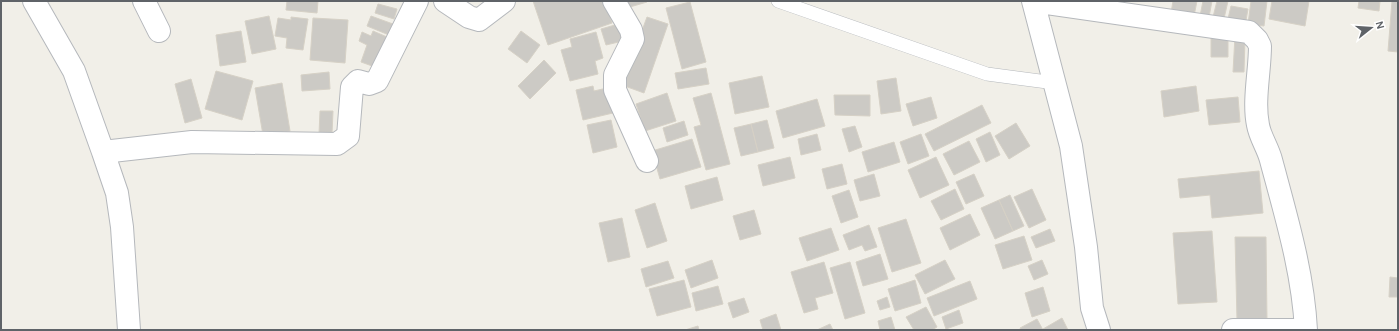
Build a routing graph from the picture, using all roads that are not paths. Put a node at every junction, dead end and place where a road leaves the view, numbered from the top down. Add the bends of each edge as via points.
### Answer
1 (144, 1) edge
2 (418, 1) edge
3 (446, 1) edge
4 (504, 1) edge
5 (614, 1) edge
6 (778, 1) edge
7 (1033, 1) edge
8 (37, 2) edge
9 (159, 31) dead end
10 (1055, 83) junction
11 (103, 152) junction
12 (647, 162) dead end
13 (129, 330) edge
14 (1099, 330) edge
15 (1233, 330) edge
16 (1300, 330) edge
17 (1306, 330) edge

1 - 9 street
2 - 11 street via 377,81 369,84 358,81 352,87 348,136 336,144 192,142
3 - 4 street via 469,17 479,20
5 - 12 street via 631,30 633,39 616,72 615,90
6 - 10 lane via 987,74
7 - 10 street
7 - 17 street via 1249,32 1258,40 1258,126 1268,150 1296,252
8 - 11 street via 74,71
10 - 14 street via 1076,171 1092,308
11 - 13 street via 117,193
15 - 16 street

